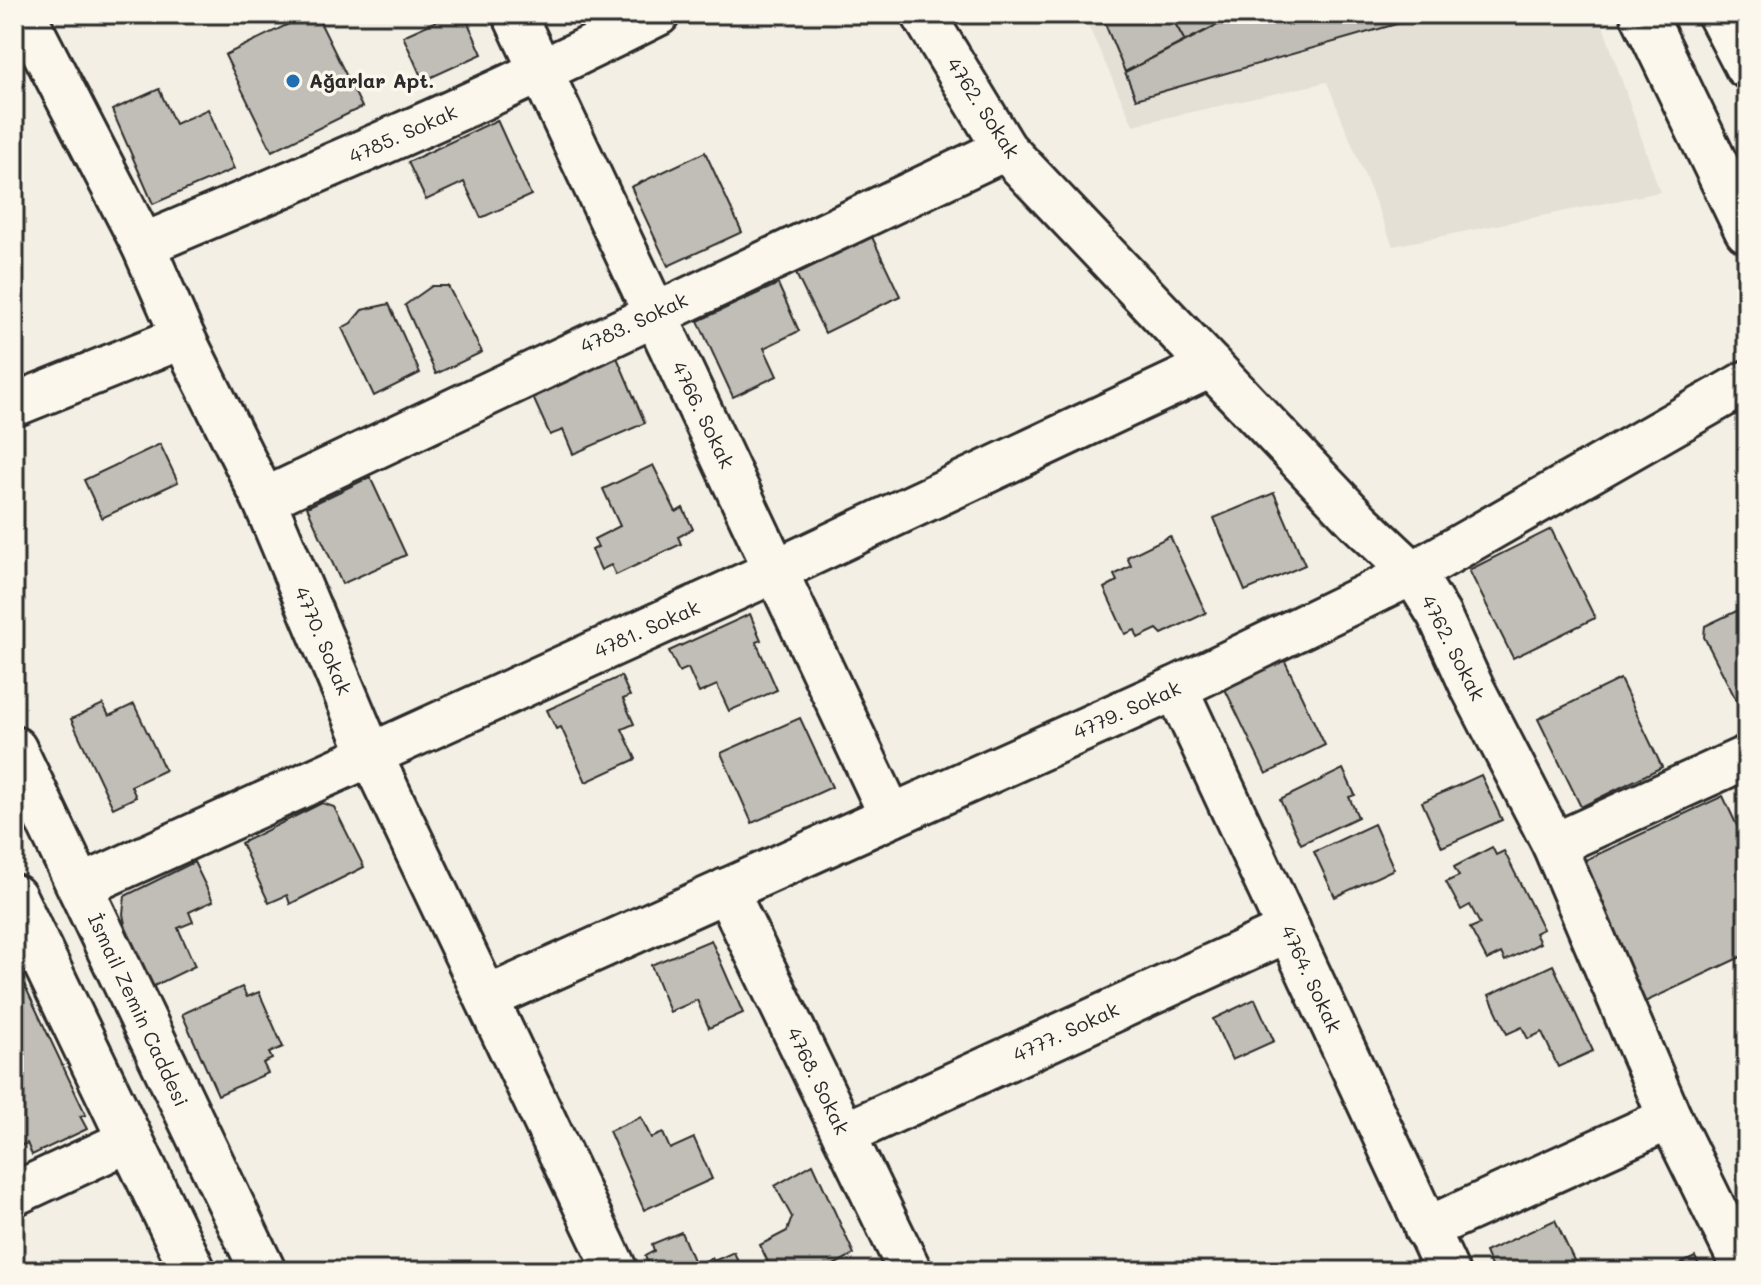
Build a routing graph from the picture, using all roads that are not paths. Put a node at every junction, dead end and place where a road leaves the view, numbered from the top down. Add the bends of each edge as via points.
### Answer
1 (24, 14) edge
2 (514, 14) edge
3 (658, 14) edge
4 (923, 14) edge
5 (1643, 14) edge
6 (1720, 14) edge
7 (1747, 66) edge
8 (543, 72) junction
9 (1005, 149) junction
10 (1747, 230) edge
11 (143, 245) junction
12 (654, 313) junction
13 (183, 337) junction
14 (1211, 366) junction
15 (1747, 382) edge
16 (14, 405) edge
17 (264, 500) junction
18 (777, 570) junction
19 (1413, 573) junction
20 (1176, 688) junction
21 (14, 749) edge
22 (370, 753) junction
23 (1747, 757) edge
24 (891, 816) junction
25 (1554, 845) junction
26 (80, 887) junction
27 (726, 890) junction
28 (14, 897) edge
29 (1289, 930) junction
30 (487, 998) junction
31 (1670, 1118) junction
32 (844, 1134) junction
33 (130, 1140) junction
34 (14, 1194) edge
35 (1426, 1229) junction
36 (193, 1271) edge
37 (263, 1271) edge
38 (616, 1271) edge
39 (910, 1271) edge
40 (1447, 1271) edge
41 (1745, 1271) edge

1 - 11 street, 4770. Sokak
2 - 8 street, 4766. Sokak
3 - 8 street, 4785. Sokak
4 - 9 street, 4762. Sokak
5 - 10 main road
6 - 7 main road
8 - 11 street, 4785. Sokak
8 - 12 street, 4766. Sokak
9 - 12 street, 4783. Sokak
9 - 14 street, 4762. Sokak
11 - 13 street, 4770. Sokak
12 - 17 street, 4783. Sokak
12 - 18 street, 4766. Sokak
13 - 16 street
13 - 17 street, 4770. Sokak
14 - 18 street, 4781. Sokak
14 - 19 street, 4762. Sokak
15 - 19 street, 4779. Sokak
17 - 22 street, 4770. Sokak
18 - 22 street, 4781. Sokak
18 - 24 street, 4766. Sokak
19 - 20 street, 4779. Sokak
19 - 25 street, 4762. Sokak
20 - 24 street, 4779. Sokak
20 - 29 street, 4764. Sokak
21 - 26 main road, İsmail Zemin Caddesi
22 - 26 street, 4781. Sokak
22 - 30 street, 4770. Sokak
23 - 25 street
24 - 27 street, 4779. Sokak
25 - 31 street, 4762. Sokak
26 - 37 main road, İsmail Zemin Caddesi
27 - 30 street, 4779. Sokak
27 - 32 street, 4768. Sokak
28 - 33 main road
29 - 32 street, 4777. Sokak
29 - 35 street, 4764. Sokak
30 - 38 street, 4770. Sokak
31 - 35 street
31 - 41 street, 4762. Sokak
32 - 39 street, 4768. Sokak
33 - 34 street
33 - 36 main road
35 - 40 street, 4764. Sokak

